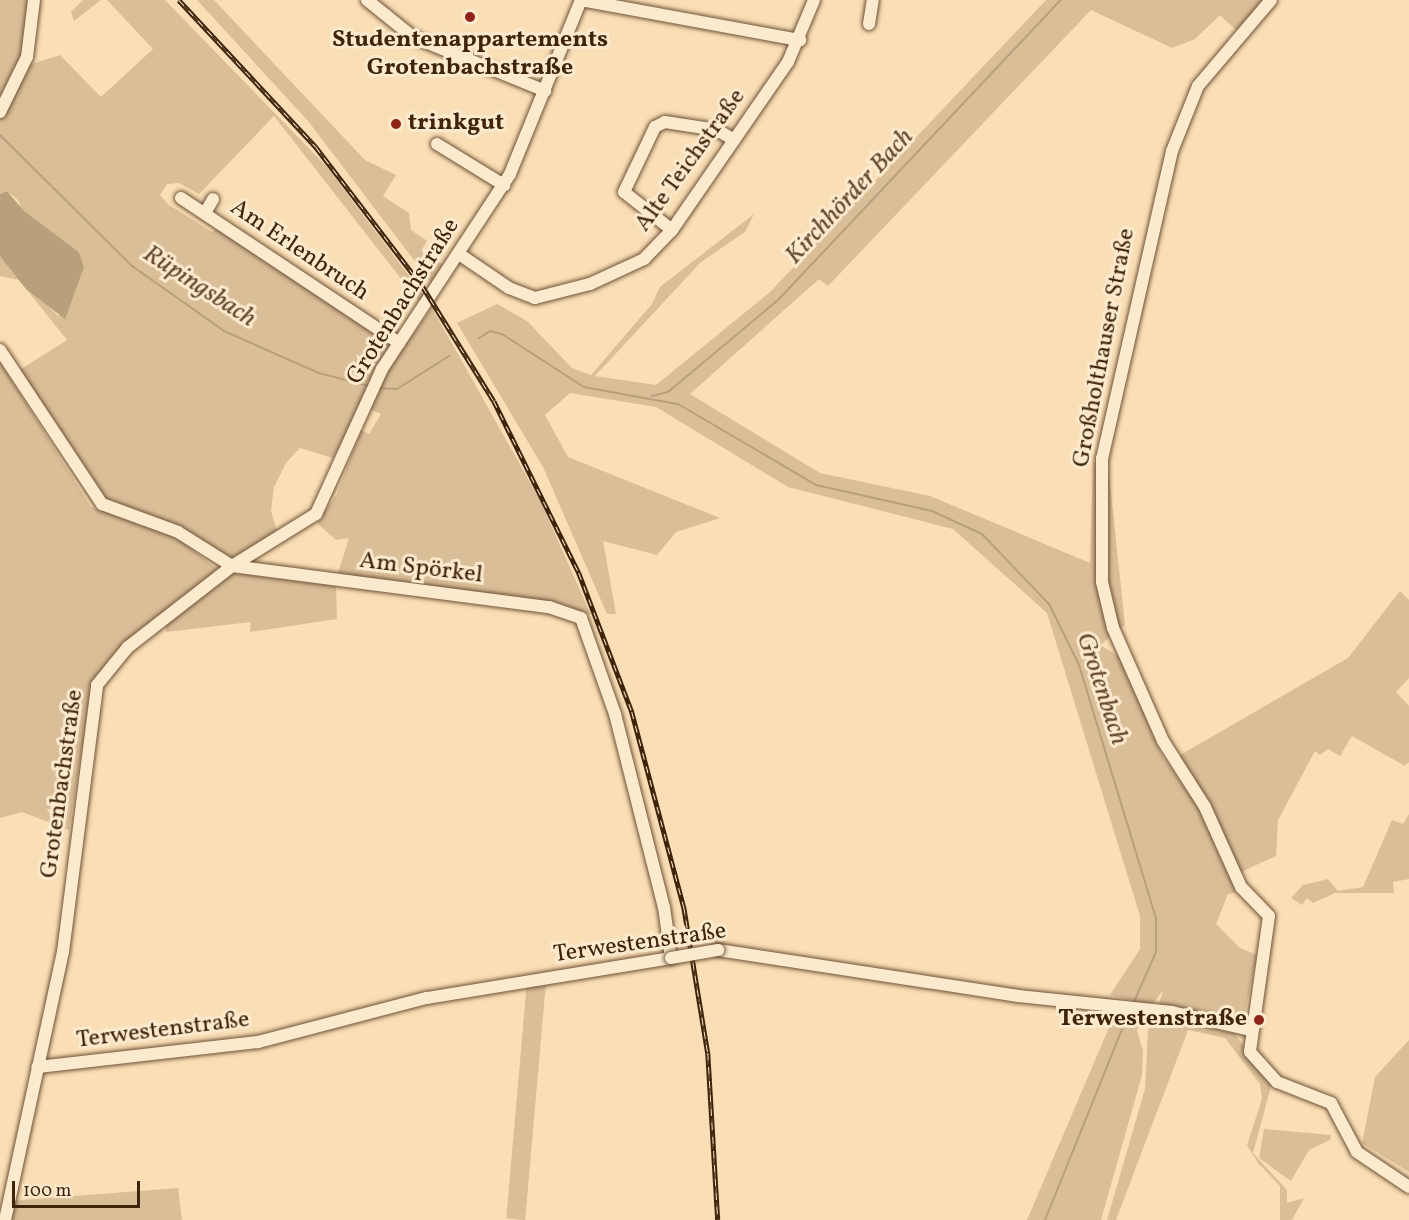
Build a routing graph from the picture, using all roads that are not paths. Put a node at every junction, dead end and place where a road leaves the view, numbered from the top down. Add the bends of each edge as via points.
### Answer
1 (34, 0) edge
2 (367, 0) edge
3 (581, 0) edge
4 (814, 0) edge
5 (873, 0) edge
6 (1271, 0) edge
7 (869, 24) dead end
8 (800, 40) junction
9 (545, 91) junction
10 (0, 112) edge
11 (734, 140) junction
12 (437, 144) dead end
13 (504, 185) junction
14 (181, 198) dead end
15 (213, 199) dead end
16 (205, 213) junction
17 (672, 230) junction
18 (459, 254) junction
19 (399, 343) junction
20 (0, 350) edge
21 (232, 566) junction
22 (671, 957) junction
23 (1250, 1030) junction
24 (38, 1067) junction
25 (1409, 1186) edge
26 (5, 1220) edge

1 - 10 street via 27,57
2 - 9 street via 412,37
3 - 8 street
3 - 9 street, Grotenbachstraße
4 - 8 street, Alte Teichstraße
5 - 7 street
6 - 23 street, Großholthauser Straße via 1205,76 1178,130 1150,227 1100,475 1102,582 1113,628 1162,741 1205,807 1241,887 1269,916
8 - 11 street, Alte Teichstraße
9 - 13 street, Grotenbachstraße
11 - 17 street, Alte Teichstraße
11 - 17 street via 717,130 664,122 655,127 624,192
12 - 13 street
13 - 18 street, Grotenbachstraße
14 - 16 street, Am Erlenbruch
15 - 16 street, Am Erlenbruch
16 - 19 street, Am Erlenbruch
17 - 18 street, Alte Teichstraße via 633,266 545,297 518,293
18 - 19 street, Grotenbachstraße
19 - 21 street, Grotenbachstraße via 382,369 333,486 316,514
20 - 21 street, Am Spörkel via 102,504 178,532
21 - 22 street, Am Spörkel via 549,606 580,618 618,725 664,907
21 - 24 street, Grotenbachstraße via 128,647 97,685 63,952
22 - 23 street, Terwestenstraße, bridge via 718,950 1018,996 1123,1005
22 - 24 street, Terwestenstraße via 426,998 278,1039
23 - 25 street, Großholthauser Straße via 1249,1049 1268,1074 1331,1103 1354,1149
24 - 26 street, Grotenbachstraße

